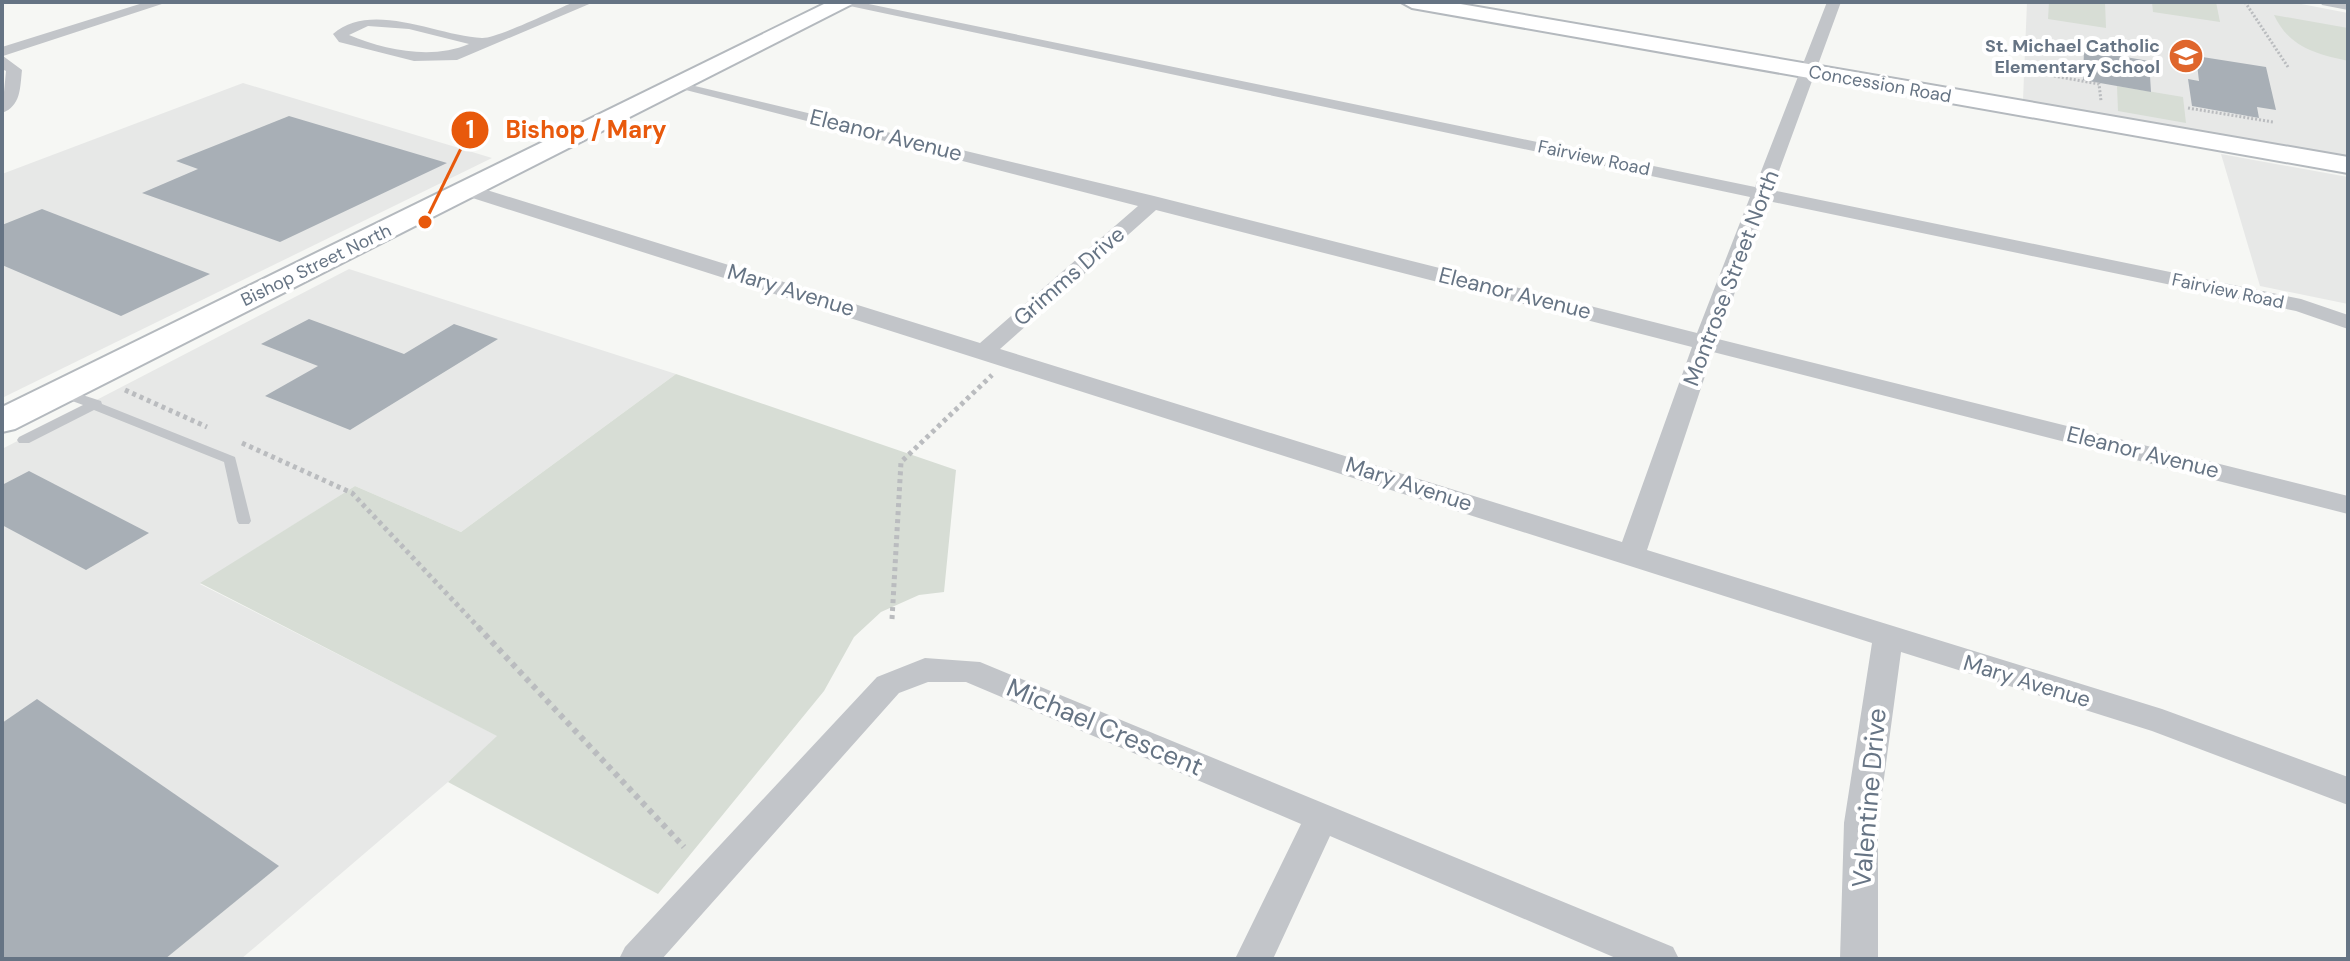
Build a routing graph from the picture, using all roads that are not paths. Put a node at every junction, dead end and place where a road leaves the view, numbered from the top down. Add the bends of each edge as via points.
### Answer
1 (161, 2) edge
2 (587, 2) edge
3 (842, 2) edge
4 (1412, 2) edge
5 (1834, 2) edge
6 (2327, 2) edge
7 (2348, 6) edge
8 (485, 44) junction
9 (2, 52) edge
10 (2, 61) edge
11 (1808, 72) junction
12 (680, 84) junction
13 (2, 108) edge
14 (2348, 165) edge
15 (467, 190) junction
16 (1762, 193) junction
17 (1154, 202) junction
18 (2348, 322) edge
19 (1706, 340) junction
20 (997, 354) junction
21 (61, 392) junction
22 (96, 404) junction
23 (13, 430) edge
24 (2348, 505) edge
25 (244, 521) dead end
26 (1631, 555) junction
27 (1888, 638) junction
28 (2348, 791) edge
29 (1321, 818) junction
30 (638, 959) edge
31 (1254, 959) edge
32 (1660, 959) edge
33 (1859, 959) edge

1 - 9 street
2 - 8 street
3 - 12 main road, Bishop Street North
3 - 16 street, Fairview Road
4 - 11 main road, Concession Road
5 - 11 street, Montrose Street North
6 - 7 street
8 - 8 street via 393,21 360,23 341,34 416,59 457,55
10 - 13 street via 14,70 11,98
11 - 14 main road, Concession Road
11 - 16 street, Montrose Street North
12 - 15 main road, Bishop Street North
12 - 17 street, Eleanor Avenue
15 - 20 street, Mary Avenue
15 - 21 main road, Bishop Street North
16 - 18 street, Fairview Road via 2301,306
16 - 19 street, Montrose Street North
17 - 19 street, Eleanor Avenue
17 - 20 street, Grimms Drive
19 - 24 street, Eleanor Avenue
19 - 26 street, Montrose Street North
20 - 26 street, Mary Avenue
21 - 22 lane
21 - 23 main road, Bishop Street North
22 - 23 lane
22 - 25 lane via 230,460
26 - 27 street, Mary Avenue
27 - 28 street, Mary Avenue via 2162,722
27 - 33 street, Valentine Drive via 1861,823
29 - 30 street, Michael Crescent via 969,670 925,670 888,685
29 - 31 street
29 - 32 street, Michael Crescent

